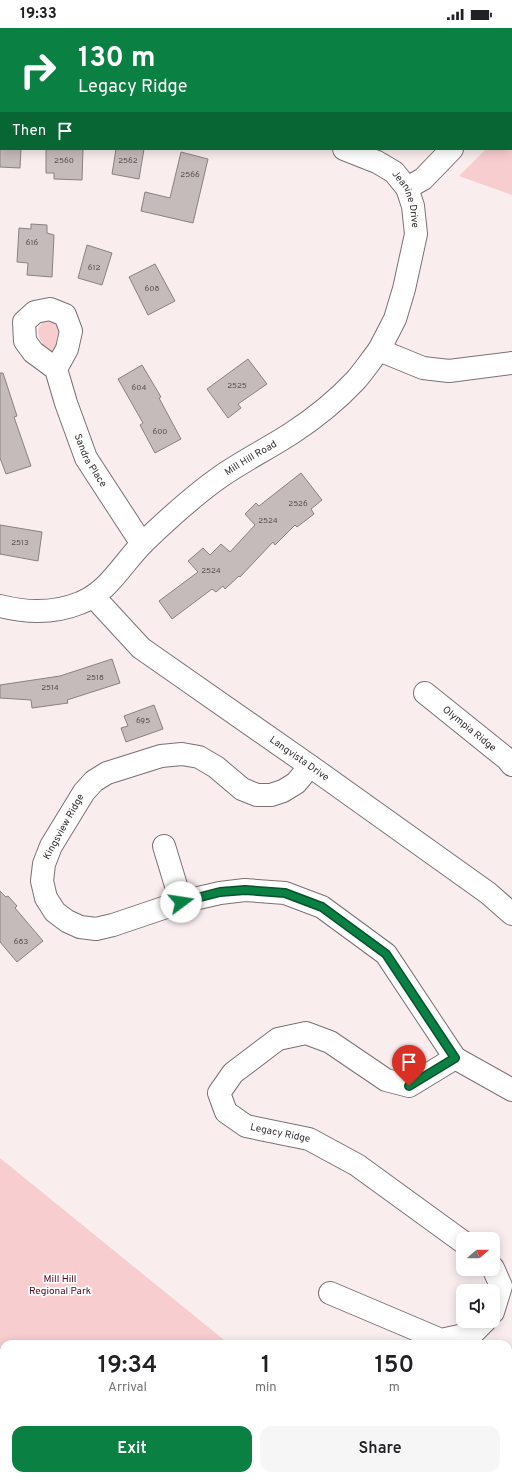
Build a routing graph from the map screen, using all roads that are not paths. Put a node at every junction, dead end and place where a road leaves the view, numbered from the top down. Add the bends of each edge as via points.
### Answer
1 (347, 150) edge
2 (451, 150) edge
3 (407, 188) junction
4 (379, 350) junction
5 (512, 363) edge
6 (56, 369) dead end
7 (142, 544) junction
8 (93, 596) junction
9 (0, 606) edge
10 (425, 693) dead end
11 (512, 765) edge
12 (310, 766) junction
13 (164, 846) dead end
14 (181, 902) junction
15 (512, 914) edge
16 (455, 1058) junction
17 (512, 1090) edge
18 (456, 1237) edge
19 (497, 1276) edge
20 (500, 1289) edge
21 (330, 1293) dead end
22 (478, 1328) edge

1 - 3 street, Jeanine Drive via 394,172
2 - 3 street via 423,179
3 - 4 street, Jeanine Drive via 413,206 416,234 395,319
4 - 5 street via 423,368 449,371
4 - 7 street, Mill Hill Road via 355,381 325,408 293,432 220,476 182,506
6 - 7 street, Sandra Place via 86,458
7 - 8 street, Mill Hill Road via 113,578
8 - 9 street, Mill Hill Road via 80,603 40,612 18,611
8 - 12 street, Langvista Drive via 142,648
10 - 11 street, Olympia Ridge
12 - 14 street, Kingsview Ridge via 296,784 271,795 257,795 242,789 216,767 199,757 182,754 161,756 107,773 89,786 51,846 44,864 42,881 46,898 55,912 80,927 96,929
12 - 15 street, Langvista Drive via 488,893
13 - 14 street
14 - 16 street, Kingsview Ridge via 220,892 245,890 285,893 322,907 386,954
16 - 17 street, Kingsview Ridge
16 - 18 street, Legacy Ridge via 409,1086 386,1080 330,1042 306,1033 278,1039 233,1073 220,1093 226,1112 246,1126 309,1139 356,1165
19 - 20 street
21 - 22 street via 441,1340 473,1333

